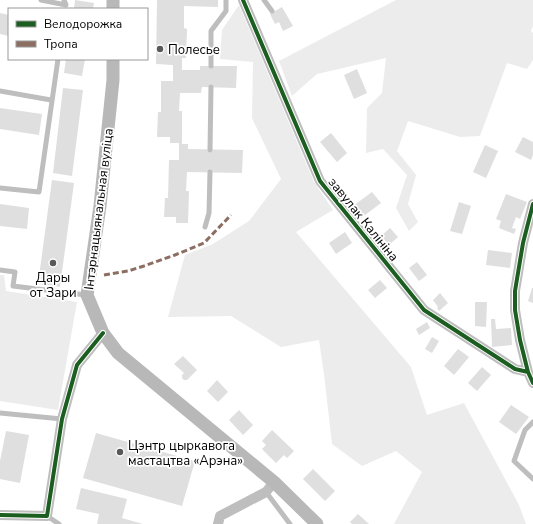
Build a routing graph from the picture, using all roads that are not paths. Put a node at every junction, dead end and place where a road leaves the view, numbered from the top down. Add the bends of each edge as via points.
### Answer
1 (41, 0) edge
2 (226, 0) edge
3 (243, 0) edge
4 (264, 0) edge
5 (65, 5) edge
6 (272, 11) dead end
7 (58, 60) edge
8 (113, 60) edge
9 (211, 66) dead end
10 (211, 87) dead end
11 (0, 91) edge
12 (51, 100) junction
13 (210, 150) dead end
14 (210, 172) dead end
15 (0, 188) edge
16 (533, 204) edge
17 (205, 228) dead end
18 (0, 270) edge
19 (87, 295) junction
20 (104, 333) junction
21 (528, 372) junction
22 (533, 383) edge
23 (0, 413) edge
24 (62, 419) junction
25 (533, 422) edge
26 (533, 479) edge
27 (270, 487) junction
28 (0, 515) edge
29 (47, 516) junction
30 (59, 524) edge
31 (218, 524) edge
32 (290, 524) edge
33 (317, 524) edge

1 - 5 lane
2 - 9 lane via 226,11 211,31
3 - 21 street, завулак Калініна via 320,181 424,310 515,369
4 - 6 lane
7 - 12 lane
8 - 19 main road, Інтэрнацыянальная вуліца via 100,206
10 - 13 lane
11 - 12 lane
12 - 15 lane via 39,192
14 - 17 lane via 209,213
16 - 21 street via 515,291 515,310
18 - 19 lane via 15,272 13,286
19 - 20 main road, Інтэрнацыянальная вуліца
20 - 24 street via 77,365
20 - 27 main road, Інтэрнацыянальная вуліца via 118,353
21 - 22 street
23 - 24 lane
24 - 29 street
25 - 26 lane via 526,430 514,461
27 - 31 street via 220,516
27 - 32 lane
27 - 33 main road, Інтэрнацыянальная вуліца
28 - 29 street
29 - 30 lane

